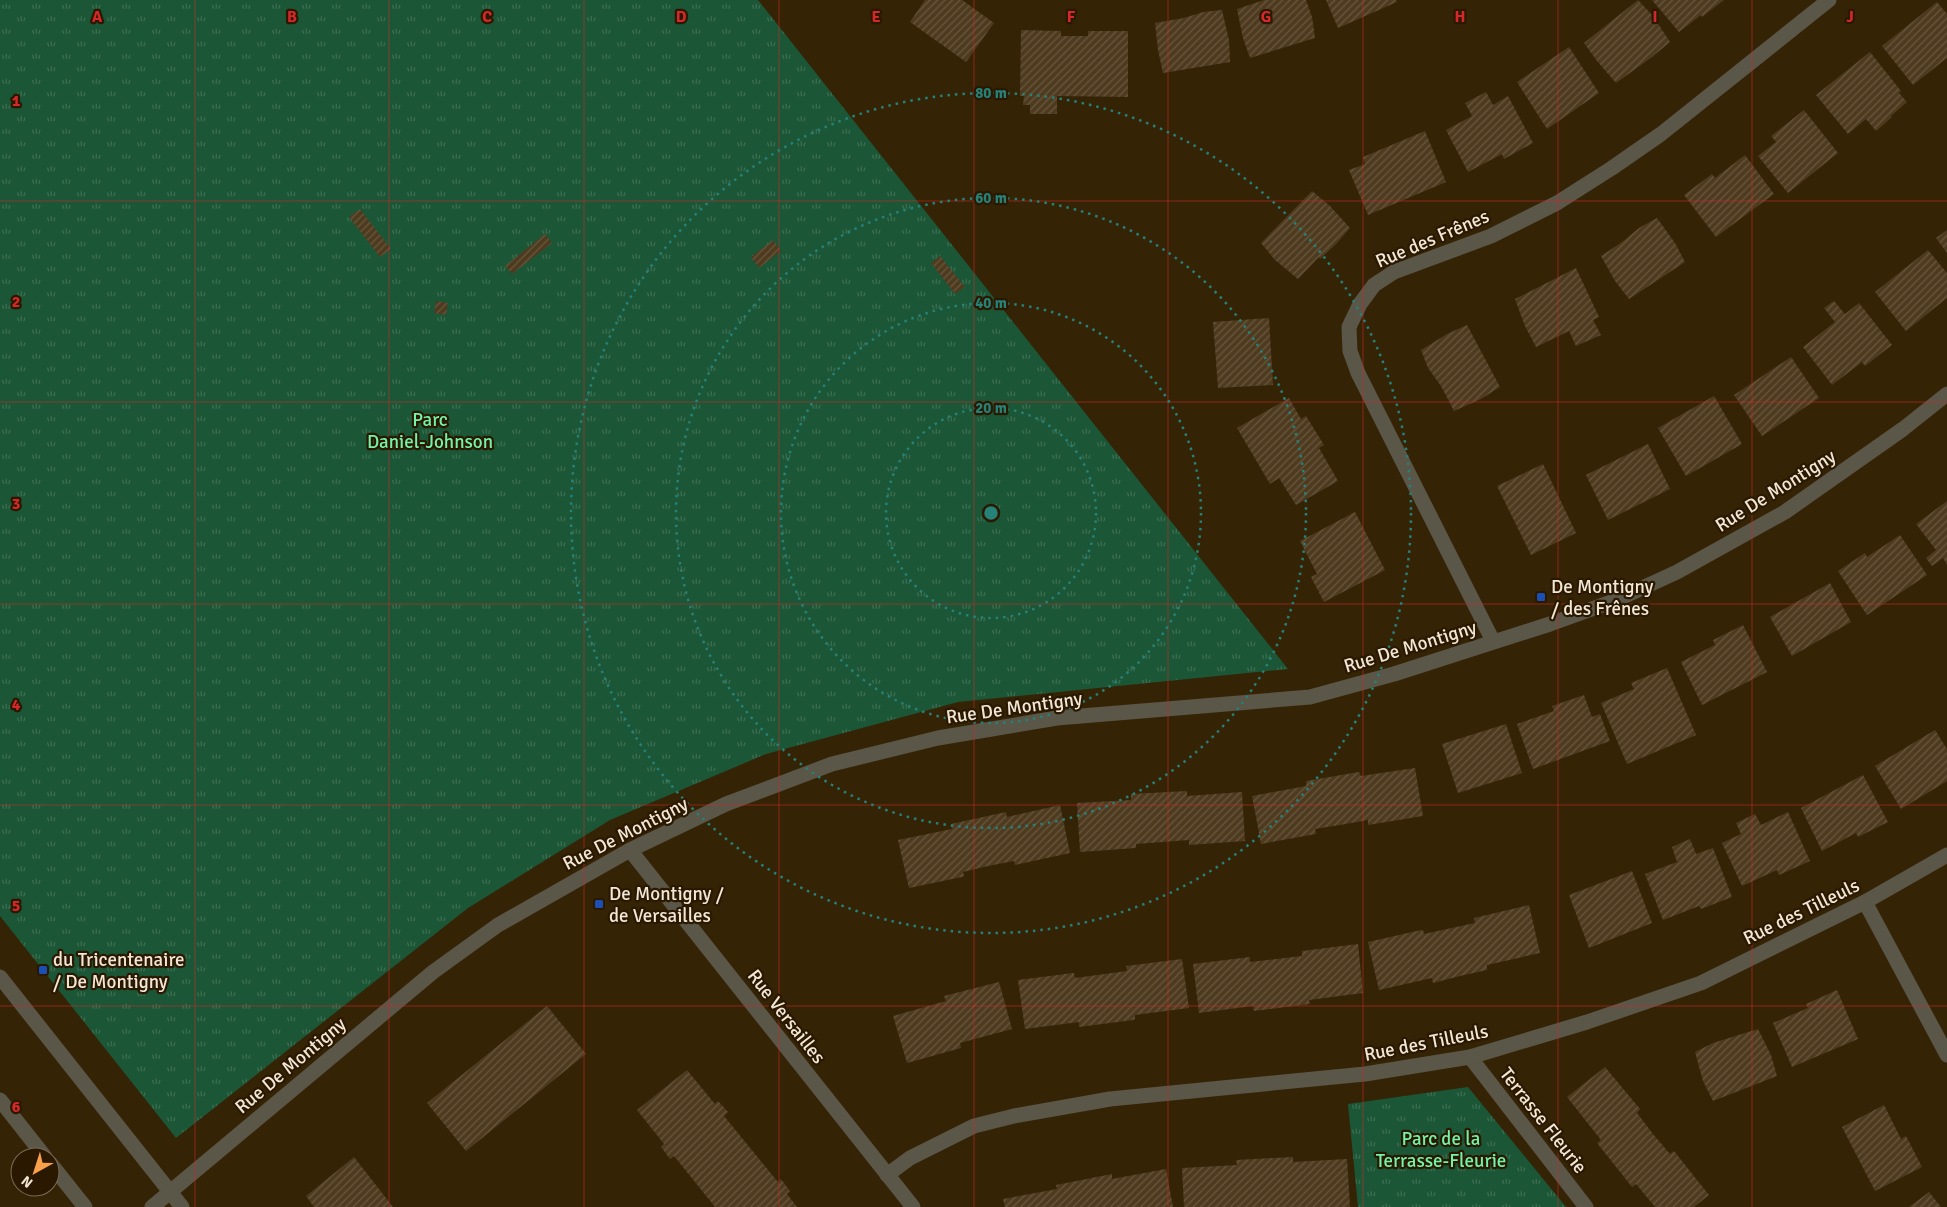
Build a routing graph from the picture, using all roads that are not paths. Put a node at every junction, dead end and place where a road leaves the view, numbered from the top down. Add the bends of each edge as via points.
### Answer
1 (1829, 0) edge
2 (1947, 394) edge
3 (1493, 642) junction
4 (630, 850) junction
5 (1947, 855) edge
6 (1865, 902) junction
7 (0, 977) edge
8 (1947, 1055) edge
9 (1470, 1057) junction
10 (0, 1100) edge
11 (37, 1147) edge
12 (887, 1175) junction
13 (60, 1176) edge
14 (170, 1193) junction
15 (85, 1207) edge
16 (152, 1207) edge
17 (182, 1207) edge
18 (913, 1207) edge
19 (1586, 1207) edge

1 - 3 street, Rue des Frênes via 1661,134 1612,168 1556,203 1491,236 1394,272 1374,285 1360,304 1349,327 1350,351 1358,373
2 - 3 street, Rue De Montigny via 1786,512 1725,547 1614,600
3 - 4 street, Rue De Montigny via 1310,697 1057,718 938,738 832,764 726,804
4 - 12 street, Rue Versailles
4 - 14 street, Rue De Montigny via 498,925 433,972
5 - 6 street, Rue des Tilleuls
6 - 8 street
6 - 9 street, Rue des Tilleuls via 1701,983
7 - 14 street
9 - 12 street, Rue des Tilleuls via 1343,1078 1110,1099 1022,1114 974,1126 910,1158
9 - 19 street, Terrasse Fleurie
10 - 11 street
12 - 18 street, Rue Versailles
13 - 15 street
14 - 16 street, Rue De Montigny
14 - 17 street

